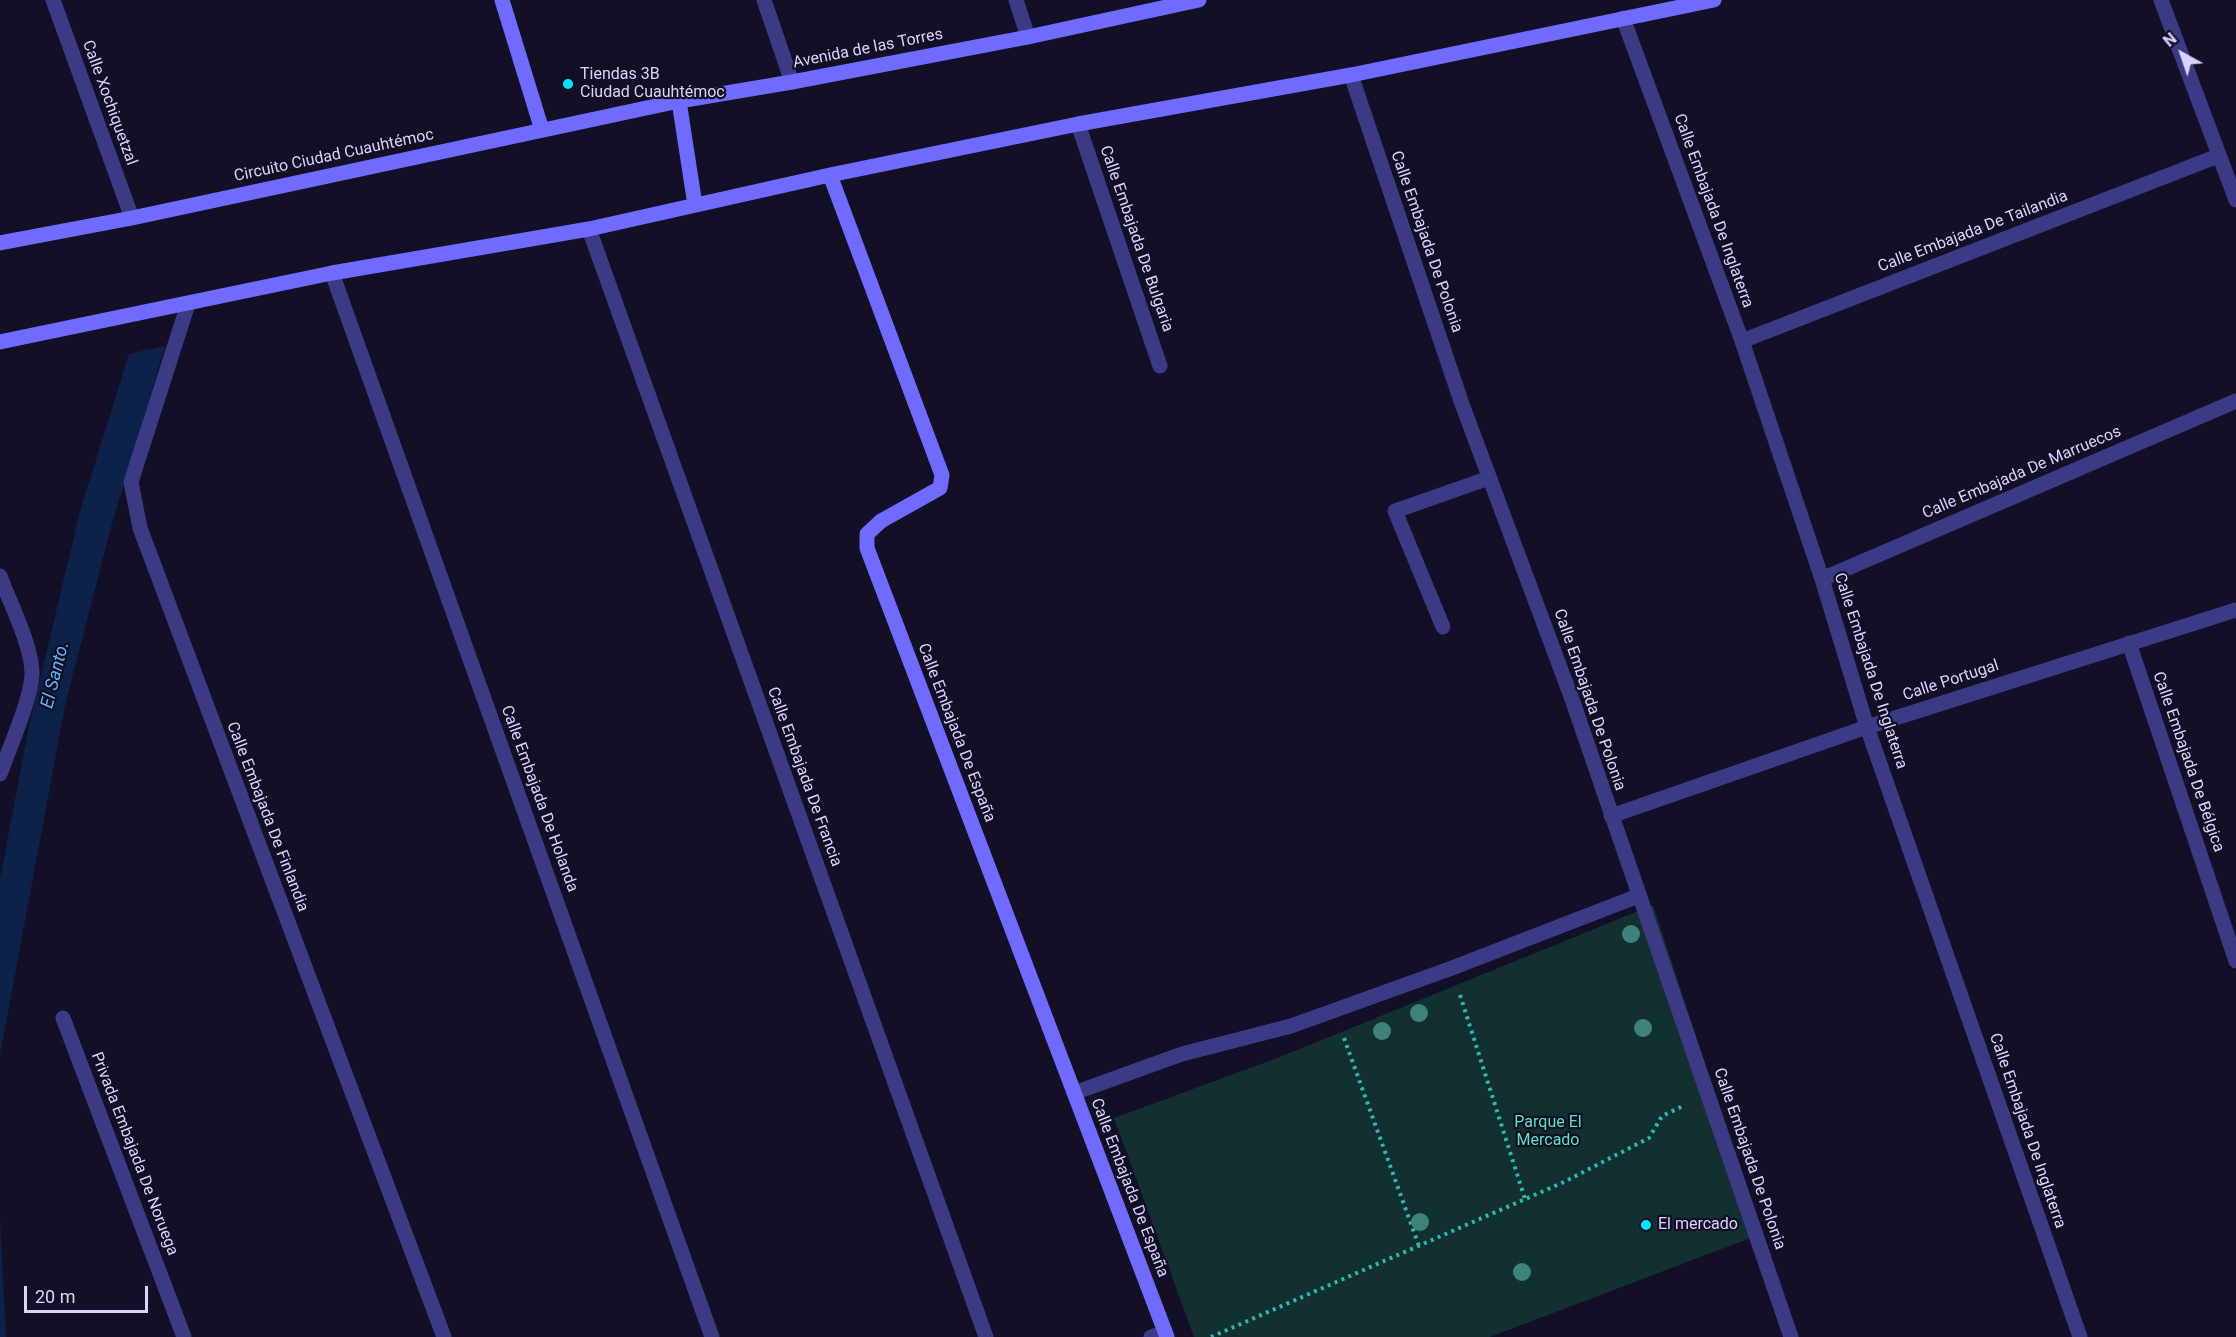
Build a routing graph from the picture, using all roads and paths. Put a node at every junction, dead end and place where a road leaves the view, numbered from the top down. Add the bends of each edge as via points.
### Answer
1 (53, 0) edge
2 (502, 0) edge
3 (764, 0) edge
4 (1016, 0) edge
5 (1199, 0) edge
6 (1714, 0) edge
7 (2161, 0) edge
8 (1623, 18) junction
9 (1028, 37) junction
10 (1351, 75) junction
11 (792, 82) junction
12 (679, 101) junction
13 (1078, 124) junction
14 (542, 130) junction
15 (2218, 156) junction
16 (830, 175) junction
17 (2236, 200) edge
18 (695, 205) junction
19 (132, 218) junction
20 (589, 229) junction
21 (0, 243) edge
22 (332, 273) junction
23 (188, 304) junction
24 (1742, 341) junction
25 (0, 342) edge
26 (1160, 366) dead end
27 (2236, 401) edge
28 (1489, 478) junction
29 (0, 576) edge
30 (1822, 579) junction
31 (2236, 610) edge
32 (1443, 627) dead end
33 (2129, 643) junction
34 (1867, 727) junction
35 (0, 774) edge
36 (1611, 816) junction
37 (1638, 896) junction
38 (2236, 961) edge
39 (1452, 969) junction
40 (1334, 1011) junction
41 (63, 1018) dead end
42 (1074, 1093) junction
43 (1708, 1095) junction
44 (1525, 1199) junction
45 (1419, 1246) junction
46 (1161, 1335) edge
47 (184, 1337) edge
48 (444, 1337) edge
49 (712, 1337) edge
50 (986, 1337) edge
51 (1211, 1337) edge
52 (1791, 1337) edge
53 (2080, 1337) edge

1 - 19 street, Calle Xochiquetzal
2 - 14 main road
3 - 11 street
4 - 9 street
5 - 9 main road, Avenida de las Torres
6 - 8 main road
7 - 15 street
8 - 10 main road
8 - 24 street, Calle Embajada De Inglaterra
9 - 11 main road, Avenida de las Torres
10 - 13 main road
10 - 28 street, Calle Embajada De Polonia
11 - 12 main road, Avenida de las Torres
12 - 14 main road, Avenida de las Torres
12 - 18 main road
13 - 16 main road
13 - 26 street, Calle Embajada De Bulgaria
14 - 19 main road, Circuito Ciudad Cuauhtémoc
15 - 17 street
15 - 24 street, Calle Embajada De Tailandia
16 - 18 main road
16 - 42 main road, Calle Embajada De España via 942,475 940,488 881,521 867,534 867,548
18 - 20 main road
19 - 21 main road, Circuito Ciudad Cuauhtémoc
20 - 22 main road
20 - 50 street, Calle Embajada De Francia
22 - 23 main road
22 - 49 street, Calle Embajada De Holanda
23 - 25 main road
23 - 48 street, Calle Embajada De Finlandia via 131,482 140,528
24 - 30 street, Calle Embajada De Inglaterra
27 - 30 street, Calle Embajada De Marruecos
28 - 32 street via 1395,511
28 - 36 street, Calle Embajada De Polonia
29 - 35 street via 29,655 32,674
30 - 34 street, Calle Embajada De Inglaterra
31 - 33 street, Calle Portugal
33 - 34 street, Calle Portugal
33 - 38 street, Calle Embajada De Bélgica
34 - 36 street, Calle Portugal
34 - 53 street, Calle Embajada De Inglaterra
36 - 37 street, Calle Embajada De Polonia
37 - 39 street
37 - 43 street, Calle Embajada De Polonia
39 - 40 street
39 - 44 path
40 - 42 street via 1182,1054
40 - 45 path
41 - 47 street, Privada Embajada De Noruega
42 - 46 main road, Calle Embajada De España
43 - 44 path via 1662,1116 1649,1138
43 - 52 street, Calle Embajada De Polonia
44 - 45 path
45 - 51 path

